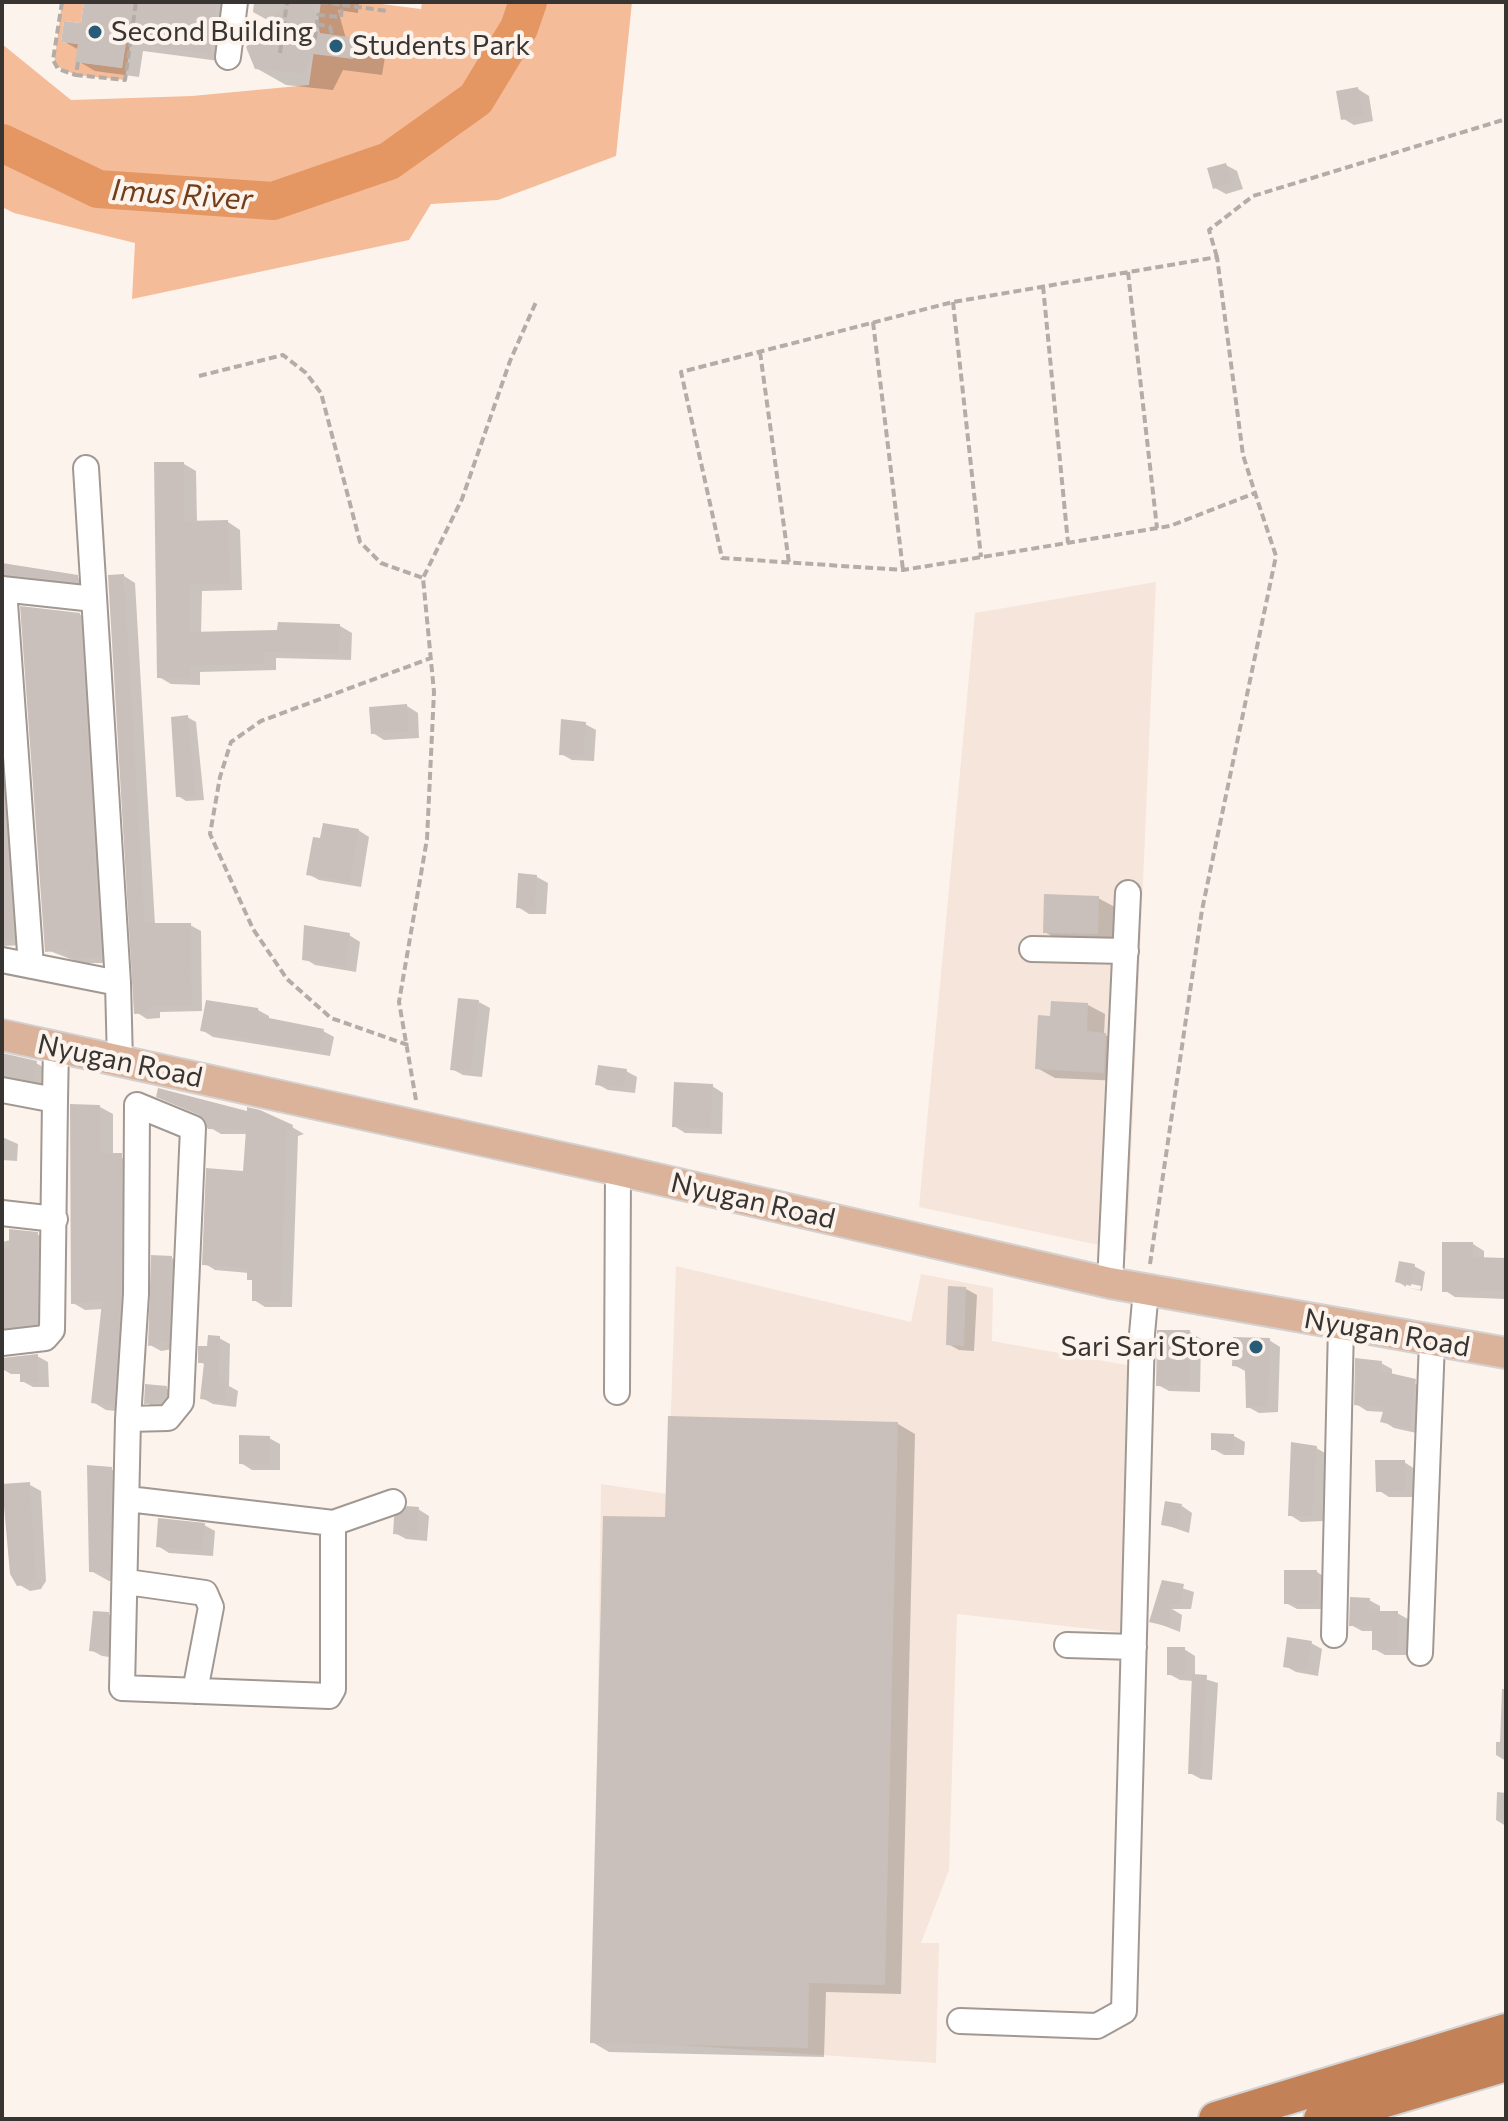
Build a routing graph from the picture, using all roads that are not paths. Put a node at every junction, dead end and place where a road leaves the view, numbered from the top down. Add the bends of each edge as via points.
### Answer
1 (235, 2) edge
2 (228, 57) dead end
3 (86, 468) dead end
4 (3, 589) edge
5 (94, 599) junction
6 (1128, 893) dead end
7 (1032, 949) dead end
8 (1126, 951) junction
9 (2, 960) edge
10 (31, 966) junction
11 (118, 983) junction
12 (2, 1035) edge
13 (56, 1047) junction
14 (129, 1064) junction
15 (2, 1090) edge
16 (55, 1100) junction
17 (137, 1105) junction
18 (618, 1170) junction
19 (2, 1213) edge
20 (55, 1219) junction
21 (1110, 1283) junction
22 (1146, 1290) junction
23 (1341, 1326) junction
24 (1432, 1342) junction
25 (2, 1343) edge
26 (1506, 1353) edge
27 (617, 1392) dead end
28 (128, 1419) junction
29 (128, 1499) junction
30 (393, 1502) dead end
31 (333, 1523) junction
32 (127, 1582) junction
33 (1334, 1635) dead end
34 (1067, 1645) dead end
35 (1134, 1647) junction
36 (1420, 1653) dead end
37 (195, 1691) junction
38 (960, 2021) dead end
39 (1506, 2031) edge
40 (1506, 2064) edge
41 (1216, 2119) edge
42 (1321, 2119) edge

1 - 2 street
3 - 5 street
4 - 5 street
4 - 10 street
5 - 11 street
6 - 8 street
7 - 8 street
8 - 21 street
9 - 10 street
10 - 11 street
11 - 14 street
12 - 13 main road, Nyugan Road
13 - 14 main road, Nyugan Road
13 - 16 street
14 - 17 street
14 - 18 main road, Nyugan Road
15 - 16 street
16 - 20 street
17 - 28 street via 136,1294
17 - 28 street via 193,1128 181,1402 168,1418
18 - 21 main road, Nyugan Road
18 - 27 street
19 - 20 street
20 - 25 street via 52,1330 45,1338
21 - 22 main road, Nyugan Road
22 - 23 main road, Nyugan Road
22 - 35 street
23 - 24 main road, Nyugan Road
23 - 33 street
24 - 26 main road, Nyugan Road
24 - 36 street
28 - 29 street
29 - 31 street
29 - 32 street
30 - 31 street
31 - 37 street via 329,1696
32 - 37 street via 122,1688
32 - 37 street via 205,1593 211,1607
34 - 35 street
35 - 38 street via 1124,2011 1097,2026
39 - 41 highway
40 - 42 highway

